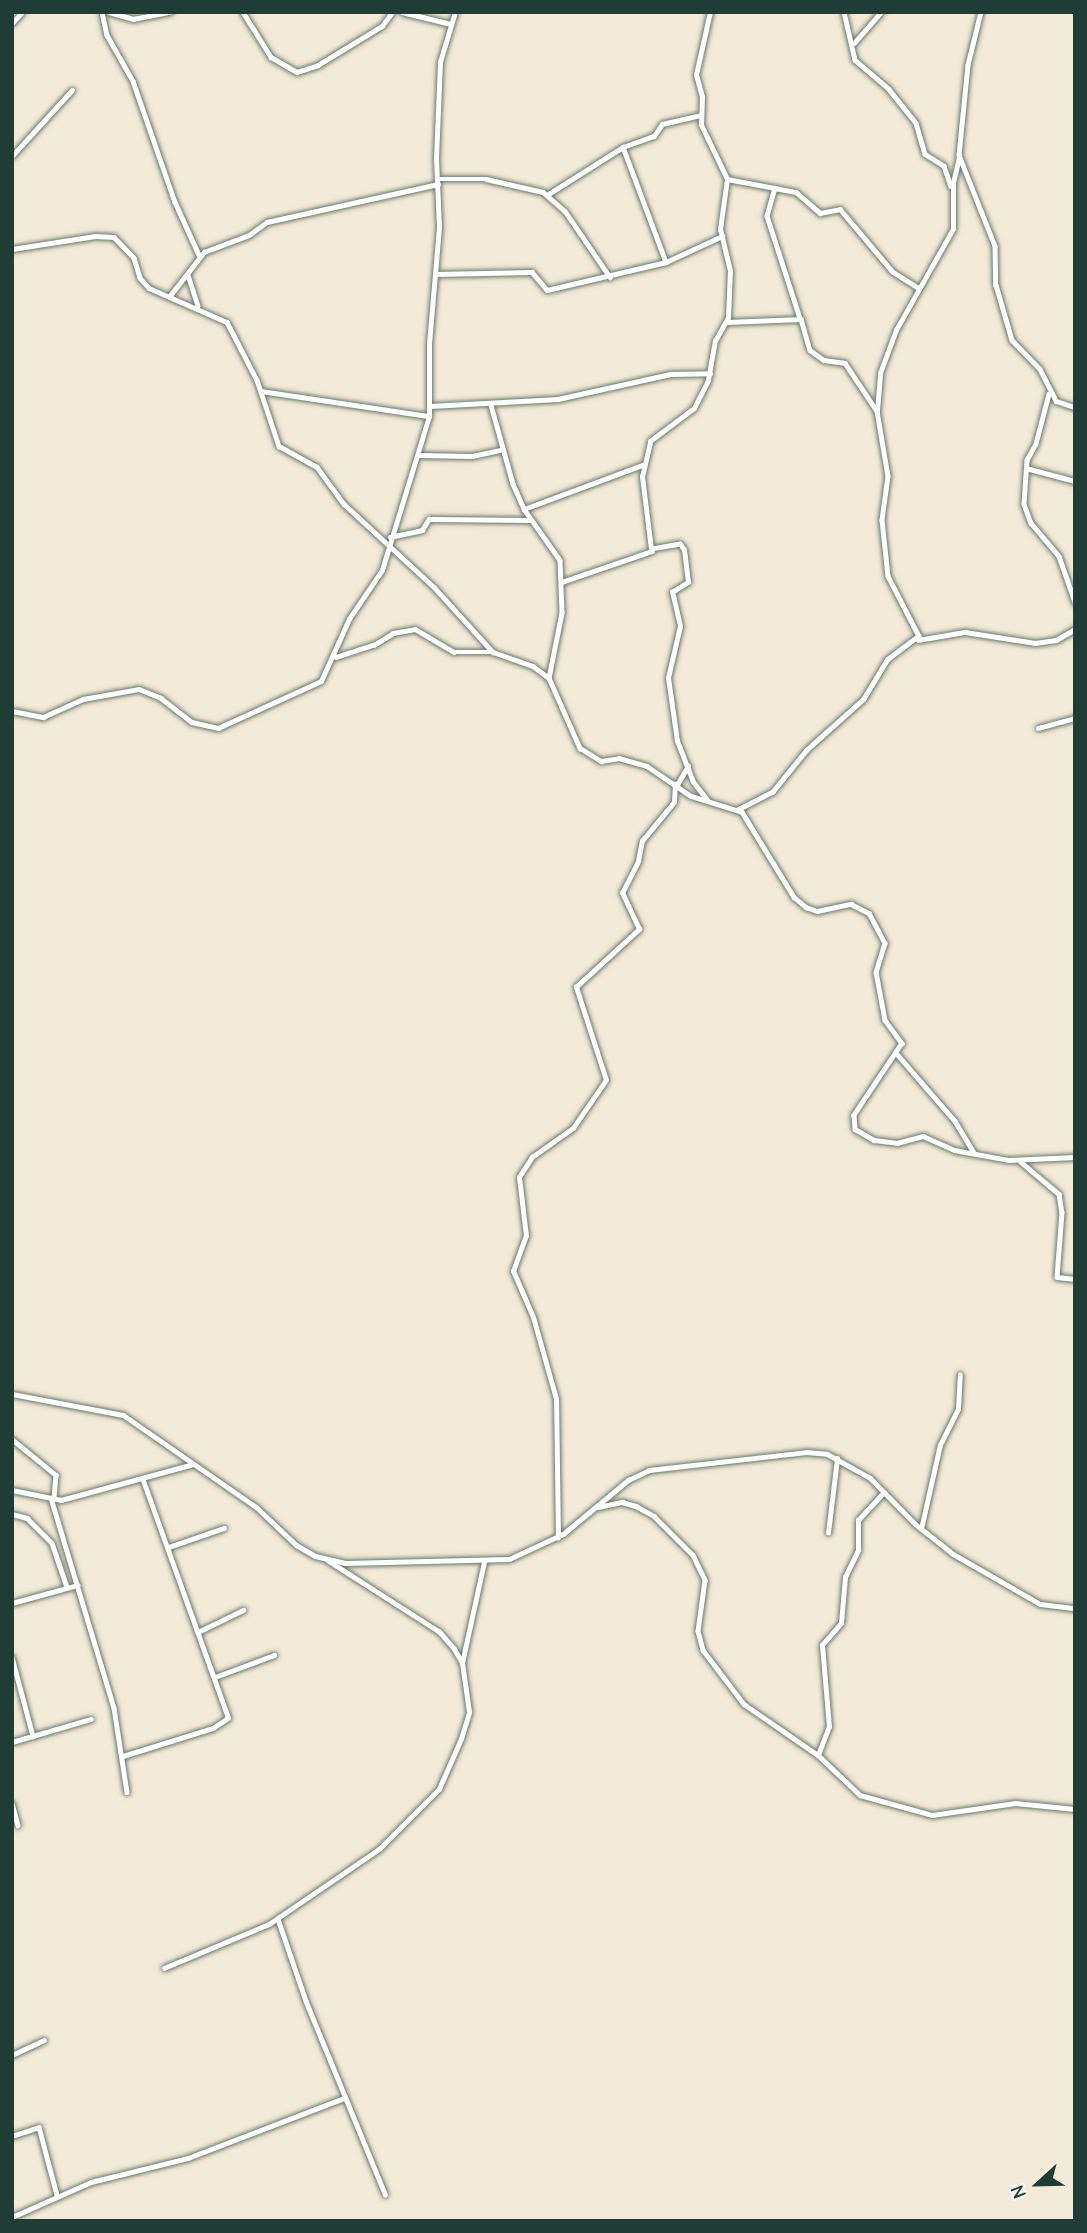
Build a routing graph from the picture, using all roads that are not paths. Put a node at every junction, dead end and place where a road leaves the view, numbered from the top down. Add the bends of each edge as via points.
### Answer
1 (22, 12) edge
2 (102, 12) edge
3 (109, 12) edge
4 (170, 12) edge
5 (243, 12) edge
6 (393, 12) edge
7 (402, 12) edge
8 (455, 12) edge
9 (710, 12) edge
10 (844, 12) edge
11 (881, 12) edge
12 (981, 12) edge
13 (415, 13) edge
14 (12, 23) edge
15 (451, 24) junction
16 (854, 44) junction
17 (72, 90) dead end
18 (701, 115) junction
19 (623, 147) junction
20 (959, 155) junction
21 (12, 156) edge
22 (727, 179) junction
23 (438, 182) junction
24 (775, 188) junction
25 (953, 193) junction
26 (547, 195) junction
27 (722, 236) junction
28 (197, 244) junction
29 (12, 249) edge
30 (208, 249) junction
31 (199, 256) junction
32 (666, 262) junction
33 (187, 274) junction
34 (435, 274) junction
35 (610, 277) junction
36 (919, 288) junction
37 (169, 297) junction
38 (198, 305) junction
39 (801, 319) junction
40 (727, 322) junction
41 (710, 373) junction
42 (261, 391) junction
43 (1049, 394) junction
44 (491, 405) junction
45 (430, 406) junction
46 (1075, 407) edge
47 (877, 411) junction
48 (429, 416) junction
49 (500, 450) junction
50 (419, 454) junction
51 (643, 465) junction
52 (1026, 468) junction
53 (1075, 481) edge
54 (524, 509) junction
55 (532, 520) junction
56 (390, 537) junction
57 (387, 548) junction
58 (652, 551) junction
59 (562, 582) junction
60 (1075, 602) edge
61 (1075, 629) edge
62 (917, 640) junction
63 (493, 652) junction
64 (335, 657) junction
65 (549, 678) junction
66 (12, 711) edge
67 (1075, 718) edge
68 (1038, 728) dead end
69 (688, 766) junction
70 (676, 784) junction
71 (708, 800) junction
72 (752, 804) junction
73 (737, 810) junction
74 (747, 816) junction
75 (897, 1054) junction
76 (974, 1154) junction
77 (1075, 1157) edge
78 (1021, 1161) junction
79 (1075, 1279) edge
80 (960, 1375) dead end
81 (12, 1394) edge
82 (12, 1439) edge
83 (837, 1458) junction
84 (190, 1465) junction
85 (143, 1480) junction
86 (12, 1490) edge
87 (884, 1492) junction
88 (53, 1499) junction
89 (597, 1507) junction
90 (12, 1514) edge
91 (224, 1528) dead end
92 (921, 1530) junction
93 (828, 1533) dead end
94 (558, 1538) junction
95 (169, 1547) junction
96 (328, 1561) junction
97 (484, 1562) junction
98 (78, 1585) junction
99 (67, 1587) junction
100 (12, 1603) edge
101 (1075, 1608) edge
102 (243, 1610) dead end
103 (200, 1631) junction
104 (274, 1655) dead end
105 (12, 1657) edge
106 (462, 1664) junction
107 (215, 1677) junction
108 (91, 1719) dead end
109 (33, 1736) junction
110 (12, 1742) edge
111 (818, 1755) junction
112 (123, 1756) junction
113 (127, 1792) dead end
114 (12, 1803) edge
115 (1075, 1809) edge
116 (18, 1825) dead end
117 (278, 1919) junction
118 (164, 1968) dead end
119 (44, 2040) dead end
120 (12, 2055) edge
121 (344, 2098) junction
122 (12, 2136) edge
123 (385, 2194) dead end
124 (57, 2195) junction
125 (12, 2217) edge

1 - 14 street
2 - 28 street via 107,35 146,114 175,202
3 - 4 street via 133,19
5 - 6 street via 271,57 297,72 318,65 382,26
7 - 13 street
8 - 15 street
9 - 18 street via 696,70
10 - 16 street
11 - 16 street
12 - 20 street via 968,65
13 - 15 street
15 - 23 street via 440,62
16 - 25 street via 855,60 888,88 919,128 925,154 944,166
17 - 21 street
18 - 19 street via 662,124 654,136
18 - 22 street
19 - 26 street
19 - 32 street
20 - 25 street
20 - 43 street via 995,246 996,285 1012,340 1040,369
22 - 24 street
22 - 27 street
23 - 26 street via 486,179
23 - 30 street via 274,220 249,235
23 - 34 street
24 - 36 street via 796,191 820,213 840,209 893,272
24 - 39 street via 767,216
25 - 36 street via 951,236
26 - 35 street via 565,211
27 - 32 street
27 - 40 street via 731,279
28 - 30 street
28 - 31 street
29 - 37 street via 114,237 134,257 144,284
30 - 31 street
31 - 33 street
32 - 35 street
33 - 37 street
33 - 38 street
34 - 35 street via 532,272 547,290
34 - 45 street
36 - 47 street via 881,368
37 - 38 street
38 - 42 street via 233,328
39 - 40 street
39 - 47 street via 810,349 824,360 845,363
40 - 41 street via 715,341
41 - 44 street via 677,373 558,400
41 - 51 street via 694,408 650,441
42 - 48 street
42 - 57 street via 279,446 317,467 334,494
43 - 46 street via 1059,403
43 - 52 street
44 - 45 street
44 - 49 street
45 - 48 street
47 - 62 street via 888,476 882,515 888,576 917,628
48 - 50 street
49 - 50 street via 472,456
49 - 54 street
50 - 56 street
51 - 54 street
51 - 58 street
52 - 53 street
52 - 60 street via 1027,515 1059,556
54 - 55 street
55 - 56 street via 429,519 422,530
55 - 59 street via 556,550
56 - 57 street
57 - 63 street via 434,587
57 - 64 street via 382,570 345,626
58 - 59 street
58 - 69 street via 680,544 684,550 688,580 672,592 680,626 668,678 676,735
59 - 65 street via 558,650
61 - 62 street via 1056,640 1035,643 957,631
62 - 72 street via 888,659 860,704 807,750 773,792
63 - 64 street via 454,652 415,629
63 - 65 street via 533,666
64 - 66 street via 311,689 218,728 192,722 161,698 139,689 83,699 43,717
65 - 70 street via 562,701 572,736 586,754 601,761 619,758 639,763
67 - 68 street
69 - 70 street
69 - 71 street via 693,782
70 - 71 street
70 - 94 street via 674,803 642,841 622,893 639,929 576,987 606,1080 573,1128 532,1157 519,1177 526,1236 513,1266 556,1399
71 - 73 street
72 - 73 street
72 - 74 street
73 - 74 street
74 - 75 street via 799,902 817,911 851,904 863,908 878,926 886,951 876,978 885,1020 902,1042
75 - 76 street via 954,1121
75 - 76 street via 854,1115 853,1127 874,1140 902,1143 923,1136
76 - 78 street
77 - 78 street
78 - 79 street via 1059,1194 1057,1277
80 - 92 street via 958,1409 940,1445
81 - 84 street via 117,1412 149,1430
82 - 88 street via 56,1475
83 - 87 street via 860,1470
83 - 89 street via 806,1452 659,1467 628,1480
83 - 93 street
84 - 85 street
84 - 96 street via 256,1507 296,1545
85 - 88 street
85 - 95 street
86 - 88 street
87 - 92 street
87 - 111 street via 858,1520 858,1550 845,1577 841,1623 822,1645 829,1727
88 - 98 street
89 - 94 street
89 - 111 street via 622,1502 636,1506 667,1528 693,1555 705,1580 698,1631 703,1650 744,1703
90 - 99 street via 27,1518 52,1543
91 - 95 street
92 - 101 street via 1040,1604
94 - 97 street via 525,1555
95 - 103 street
96 - 97 street
96 - 106 street via 439,1632
97 - 106 street
98 - 99 street
98 - 112 street via 114,1708
99 - 100 street
102 - 103 street
103 - 107 street
104 - 107 street
105 - 109 street
106 - 117 street via 467,1723 439,1789 379,1849
107 - 112 street via 226,1706 224,1722
108 - 109 street
109 - 110 street
111 - 115 street via 860,1794 932,1815 1015,1803
112 - 113 street
114 - 116 street
117 - 118 street
117 - 121 street
119 - 120 street
121 - 123 street
121 - 124 street via 188,2158
122 - 124 street via 39,2127
124 - 125 street

